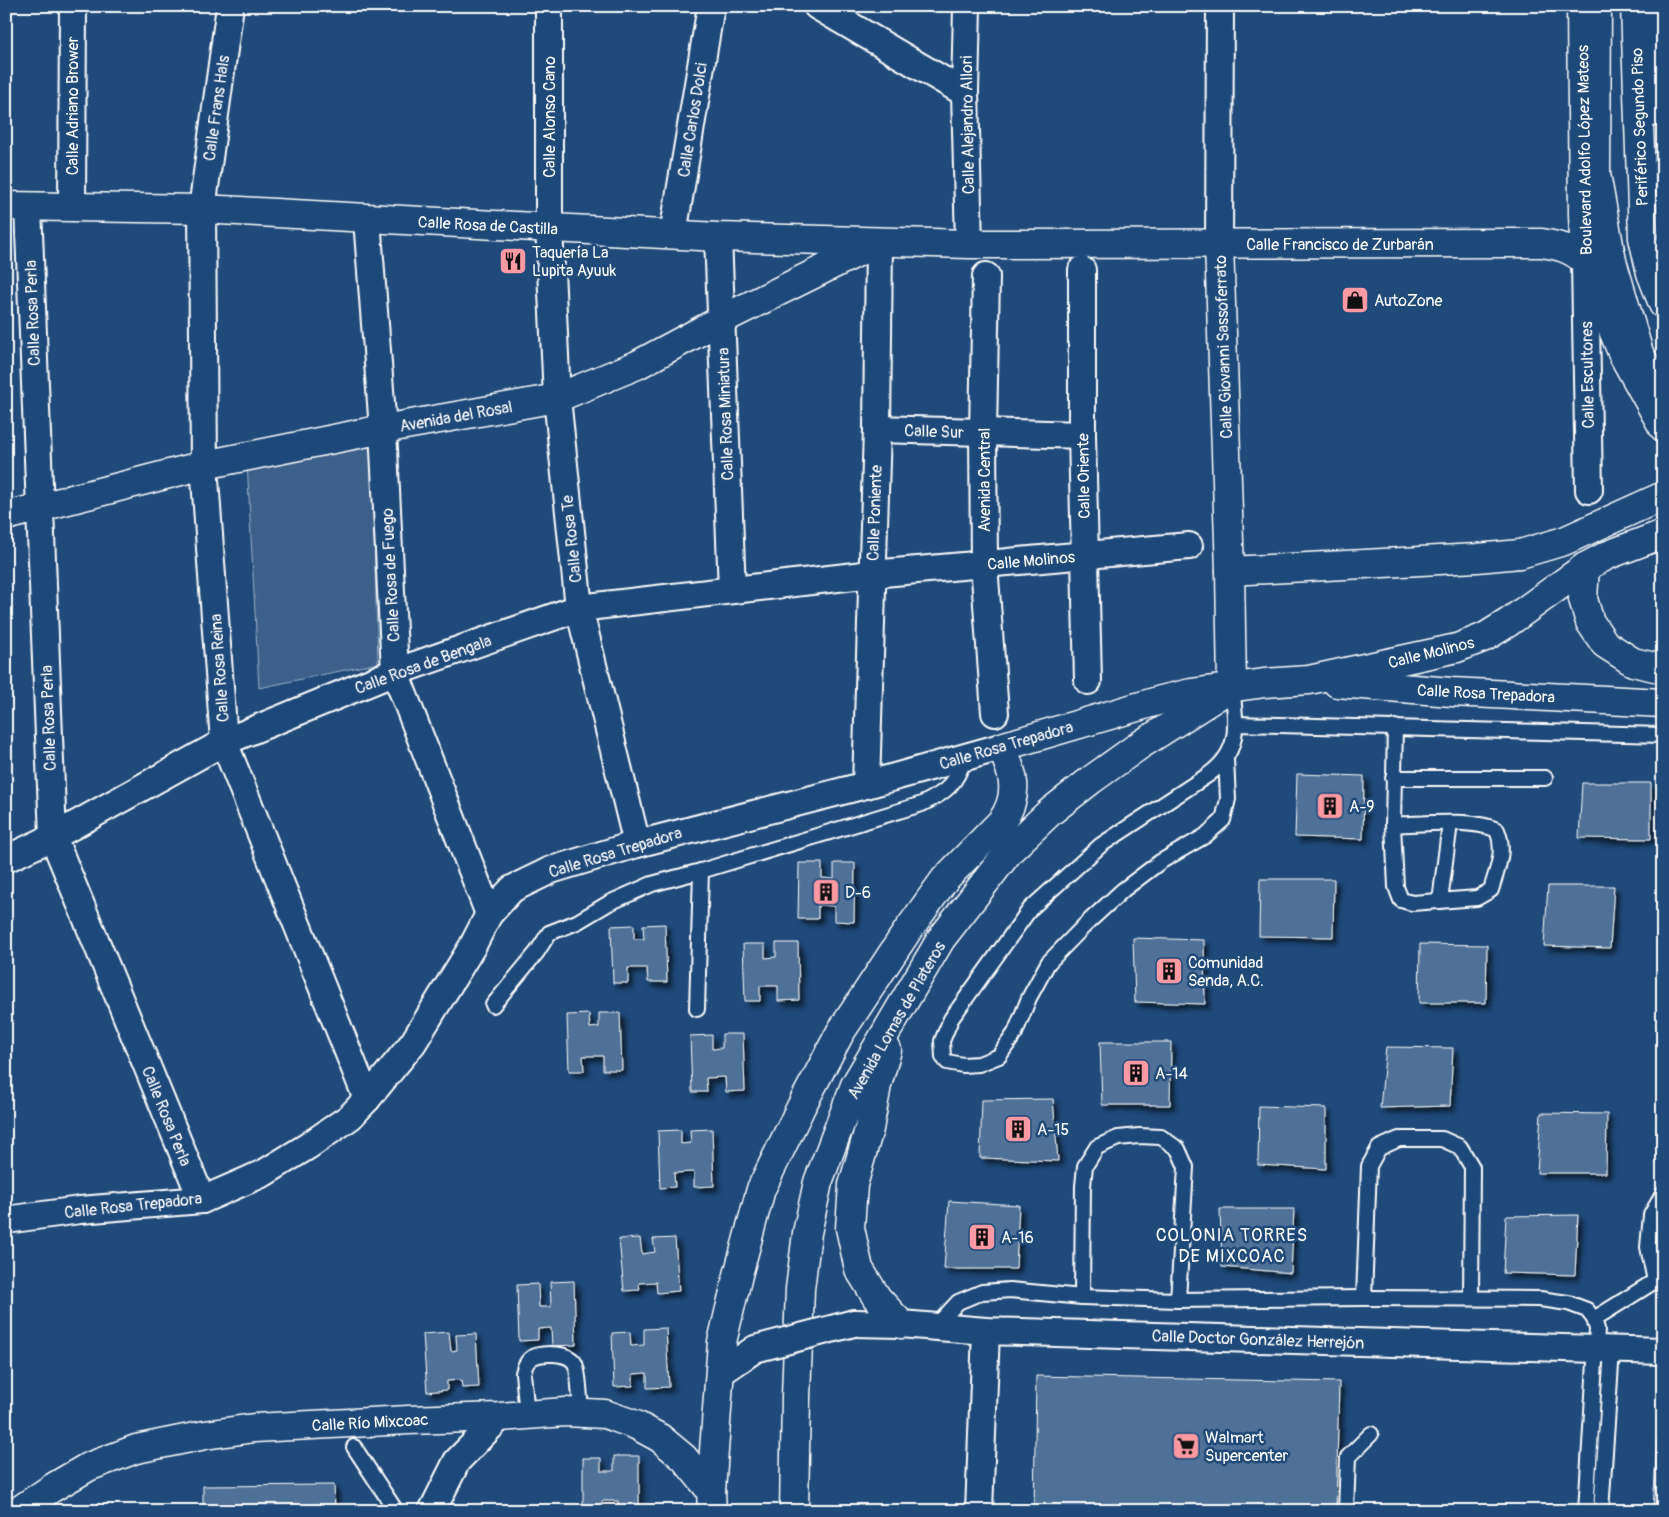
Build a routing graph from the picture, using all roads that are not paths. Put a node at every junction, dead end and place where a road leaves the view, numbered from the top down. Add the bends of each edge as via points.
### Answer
1 (73, 6) edge
2 (230, 6) edge
3 (549, 6) edge
4 (711, 6) edge
5 (817, 6) edge
6 (967, 6) edge
7 (1220, 6) edge
8 (1581, 6) edge
9 (1597, 6) edge
10 (1635, 6) edge
11 (1658, 6) edge
12 (965, 93) junction
13 (17, 206) edge
14 (72, 206) junction
15 (202, 209) junction
16 (367, 219) junction
17 (549, 227) junction
18 (673, 234) junction
19 (718, 237) junction
20 (879, 242) junction
21 (969, 244) junction
22 (1219, 244) junction
23 (1663, 259) edge
24 (1585, 261) junction
25 (1082, 270) dead end
26 (986, 276) dead end
27 (1663, 304) edge
28 (722, 320) junction
29 (1663, 397) edge
30 (557, 398) junction
31 (1663, 427) edge
32 (383, 429) junction
33 (877, 429) junction
34 (983, 432) junction
35 (1082, 435) junction
36 (204, 465) junction
37 (1589, 490) dead end
38 (1663, 496) edge
39 (40, 507) junction
40 (6, 516) edge
41 (1663, 534) edge
42 (1189, 546) dead end
43 (1085, 555) junction
44 (984, 564) junction
45 (1585, 567) junction
46 (1230, 571) junction
47 (872, 574) junction
48 (732, 590) junction
49 (579, 608) junction
50 (1663, 668) edge
51 (395, 672) junction
52 (1308, 680) junction
53 (1088, 681) dead end
54 (1232, 687) junction
55 (1663, 703) edge
56 (995, 713) dead end
57 (1236, 724) junction
58 (1395, 727) junction
59 (1663, 735) edge
60 (224, 742) junction
61 (1000, 747) junction
62 (965, 757) junction
63 (1226, 759) junction
64 (1393, 778) junction
65 (1545, 778) dead end
66 (866, 785) junction
67 (1450, 823) junction
68 (1393, 825) junction
69 (53, 837) junction
70 (637, 844) junction
71 (6, 859) edge
72 (701, 871) junction
73 (1440, 901) junction
74 (489, 914) junction
75 (493, 1005) dead end
76 (697, 1008) dead end
77 (897, 1016) junction
78 (367, 1099) junction
79 (1663, 1194) edge
80 (202, 1200) junction
81 (6, 1220) edge
82 (1659, 1282) edge
83 (1082, 1297) junction
84 (1364, 1298) junction
85 (1471, 1298) junction
86 (1178, 1300) junction
87 (1594, 1318) junction
88 (901, 1324) junction
89 (936, 1326) junction
90 (986, 1331) junction
91 (1604, 1350) junction
92 (1663, 1351) edge
93 (720, 1373) junction
94 (581, 1413) junction
95 (527, 1415) junction
96 (500, 1417) junction
97 (1371, 1434) dead end
98 (354, 1447) dead end
99 (711, 1501) edge
100 (18, 1511) edge
101 (396, 1511) edge
102 (432, 1511) edge
103 (794, 1511) edge
104 (979, 1511) edge
105 (1346, 1511) edge
106 (1586, 1511) edge
107 (1601, 1511) edge

1 - 14 street, Calle Adriano Brower
2 - 15 street, Calle Frans Hals
3 - 17 street, Calle Alonso Cano
4 - 18 street, Calle Carlos Dolci
5 - 12 street
6 - 12 street, Calle Alejandro Allori
7 - 22 street, Calle Giovanni Sassoferrato
8 - 24 main road, Boulevard Adolfo López Mateos
9 - 29 main road via 1596,174 1617,280 1639,353
10 - 27 main road, Periférico Segundo Piso via 1643,238
11 - 23 main road via 1655,193
12 - 21 street, Calle Alejandro Allori
13 - 14 main road, Calle Rosa de Castilla
13 - 39 street, Calle Rosa Perla
14 - 15 main road, Calle Rosa de Castilla
15 - 16 main road, Calle Rosa de Castilla
15 - 36 street, Calle Rosa Reina
16 - 17 main road, Calle Rosa de Castilla
16 - 32 street, Calle Rosa de Fuego
17 - 18 main road, Calle Rosa de Castilla
17 - 30 street, Calle Rosa Te
18 - 19 main road, Calle Rosa de Castilla
19 - 20 main road, Calle Rosa de Castilla
19 - 28 street, Calle Rosa Miniatura
20 - 21 main road, Calle Rosa de Castilla
20 - 28 main road, Avenida del Rosal
20 - 33 street, Calle Poniente
21 - 22 main road, Calle Francisco de Zurbarán
22 - 24 main road, Calle Francisco de Zurbarán via 1542,243 1575,252
22 - 46 main road, Calle Giovanni Sassoferrato
24 - 31 main road, Boulevard Adolfo López Mateos via 1623,355
24 - 37 street, Calle Escultores
25 - 35 street, Calle Oriente
26 - 34 street, Avenida Central
28 - 30 main road, Avenida del Rosal via 637,365
28 - 48 street, Calle Rosa Miniatura
30 - 32 main road, Avenida del Rosal
30 - 49 street, Calle Rosa Te
32 - 36 main road, Avenida del Rosal
32 - 51 street, Calle Rosa de Fuego
33 - 34 street, Calle Sur
33 - 47 street, Calle Poniente
34 - 35 street, Calle Sur
34 - 44 street, Avenida Central
35 - 43 street, Calle Oriente
36 - 39 main road, Avenida del Rosal
36 - 60 street, Calle Rosa Reina
38 - 46 main road via 1564,541 1520,554
39 - 40 main road, Avenida del Rosal
39 - 69 street, Calle Rosa Perla
41 - 45 main road, Calle Molinos
42 - 43 street, Calle Molinos
43 - 44 street, Calle Molinos
43 - 53 street, Calle Oriente
44 - 47 street, Calle Molinos
44 - 56 street, Avenida Central
45 - 50 main road via 1583,599 1590,622 1606,644 1633,662
45 - 52 main road, Calle Molinos via 1485,637 1457,648
46 - 54 main road, Calle Giovanni Sassoferrato
47 - 48 street, Calle Rosa de Bengala
47 - 66 street, Calle Poniente
48 - 49 street, Calle Rosa de Bengala
49 - 51 street, Calle Rosa de Bengala
49 - 70 street, Calle Rosa Te
51 - 60 street, Calle Rosa de Bengala
51 - 74 street, Calle Rosa de Fuego
52 - 54 main road, Calle Molinos
52 - 55 main road, Calle Rosa Trepadora via 1452,692
54 - 57 lane
54 - 61 main road, Calle Rosa Trepadora via 1161,700
54 - 77 main road, Avenida Lomas de Plateros via 1140,744 1050,812 1010,850 941,940
57 - 58 lane
57 - 63 lane
58 - 59 lane
58 - 64 lane
60 - 69 street, Calle Rosa de Bengala
60 - 78 street, Calle Rosa Reina
61 - 62 street, Calle Rosa Trepadora
61 - 93 main road via 1012,773 1012,802 1008,811 945,879 840,1033 762,1189 724,1333
62 - 66 street, Calle Rosa Trepadora
62 - 72 lane via 953,784 922,804
63 - 63 lane via 1208,775 1101,845 1030,908 951,1019 942,1041 943,1057 947,1062 979,1064 999,1056 1015,1033 1048,963 1123,890 1160,862 1205,836 1223,820 1228,799
64 - 65 lane
64 - 68 lane
66 - 70 street, Calle Rosa Trepadora
67 - 68 lane
67 - 73 lane
67 - 73 lane via 1486,825 1497,830 1501,855 1491,890 1478,898
68 - 73 lane via 1396,886 1401,900 1412,903
69 - 71 street, Calle Rosa de Bengala
69 - 80 street, Calle Rosa Perla
70 - 74 street, Calle Rosa Trepadora via 551,870 512,889
72 - 75 lane via 652,884 549,933
72 - 76 lane
74 - 78 street, Calle Rosa Trepadora via 413,1043
77 - 88 main road via 853,1185 850,1228 859,1269 877,1298
77 - 103 main road, Avenida Lomas de Plateros via 855,1085 818,1182 807,1233 800,1289
78 - 80 street, Calle Rosa Trepadora via 350,1117 272,1168
79 - 82 lane via 1651,1215 1648,1247
80 - 81 street, Calle Rosa Trepadora
82 - 87 lane
83 - 86 lane
83 - 86 lane via 1086,1166 1097,1147 1118,1138 1138,1136 1160,1137 1178,1149 1186,1167
83 - 89 lane via 1010,1290 982,1292 958,1302
84 - 85 lane
84 - 85 lane via 1369,1166 1380,1148 1399,1140 1422,1138 1442,1139 1460,1147 1472,1167
84 - 86 lane
85 - 87 lane via 1540,1299 1568,1303 1587,1310
87 - 91 lane
88 - 89 street, Calle Doctor González Herrejón
88 - 93 street, Calle Doctor González Herrejón, bridge via 854,1323 755,1349
89 - 90 street, Calle Doctor González Herrejón
90 - 91 street, Calle Doctor González Herrejón
90 - 104 street
91 - 92 street, Calle Doctor González Herrejón
91 - 106 lane
91 - 107 lane
93 - 99 main road
94 - 95 main road, Calle Río Mixcoac
94 - 95 lane via 576,1364 571,1358 559,1354 536,1356 524,1367
94 - 99 main road, Calle Río Mixcoac via 605,1414 660,1438 684,1458
95 - 96 main road, Calle Río Mixcoac
96 - 100 main road, Calle Río Mixcoac via 254,1428 204,1435 136,1449 88,1467
96 - 102 street via 457,1462
97 - 105 lane via 1348,1457
98 - 101 lane

